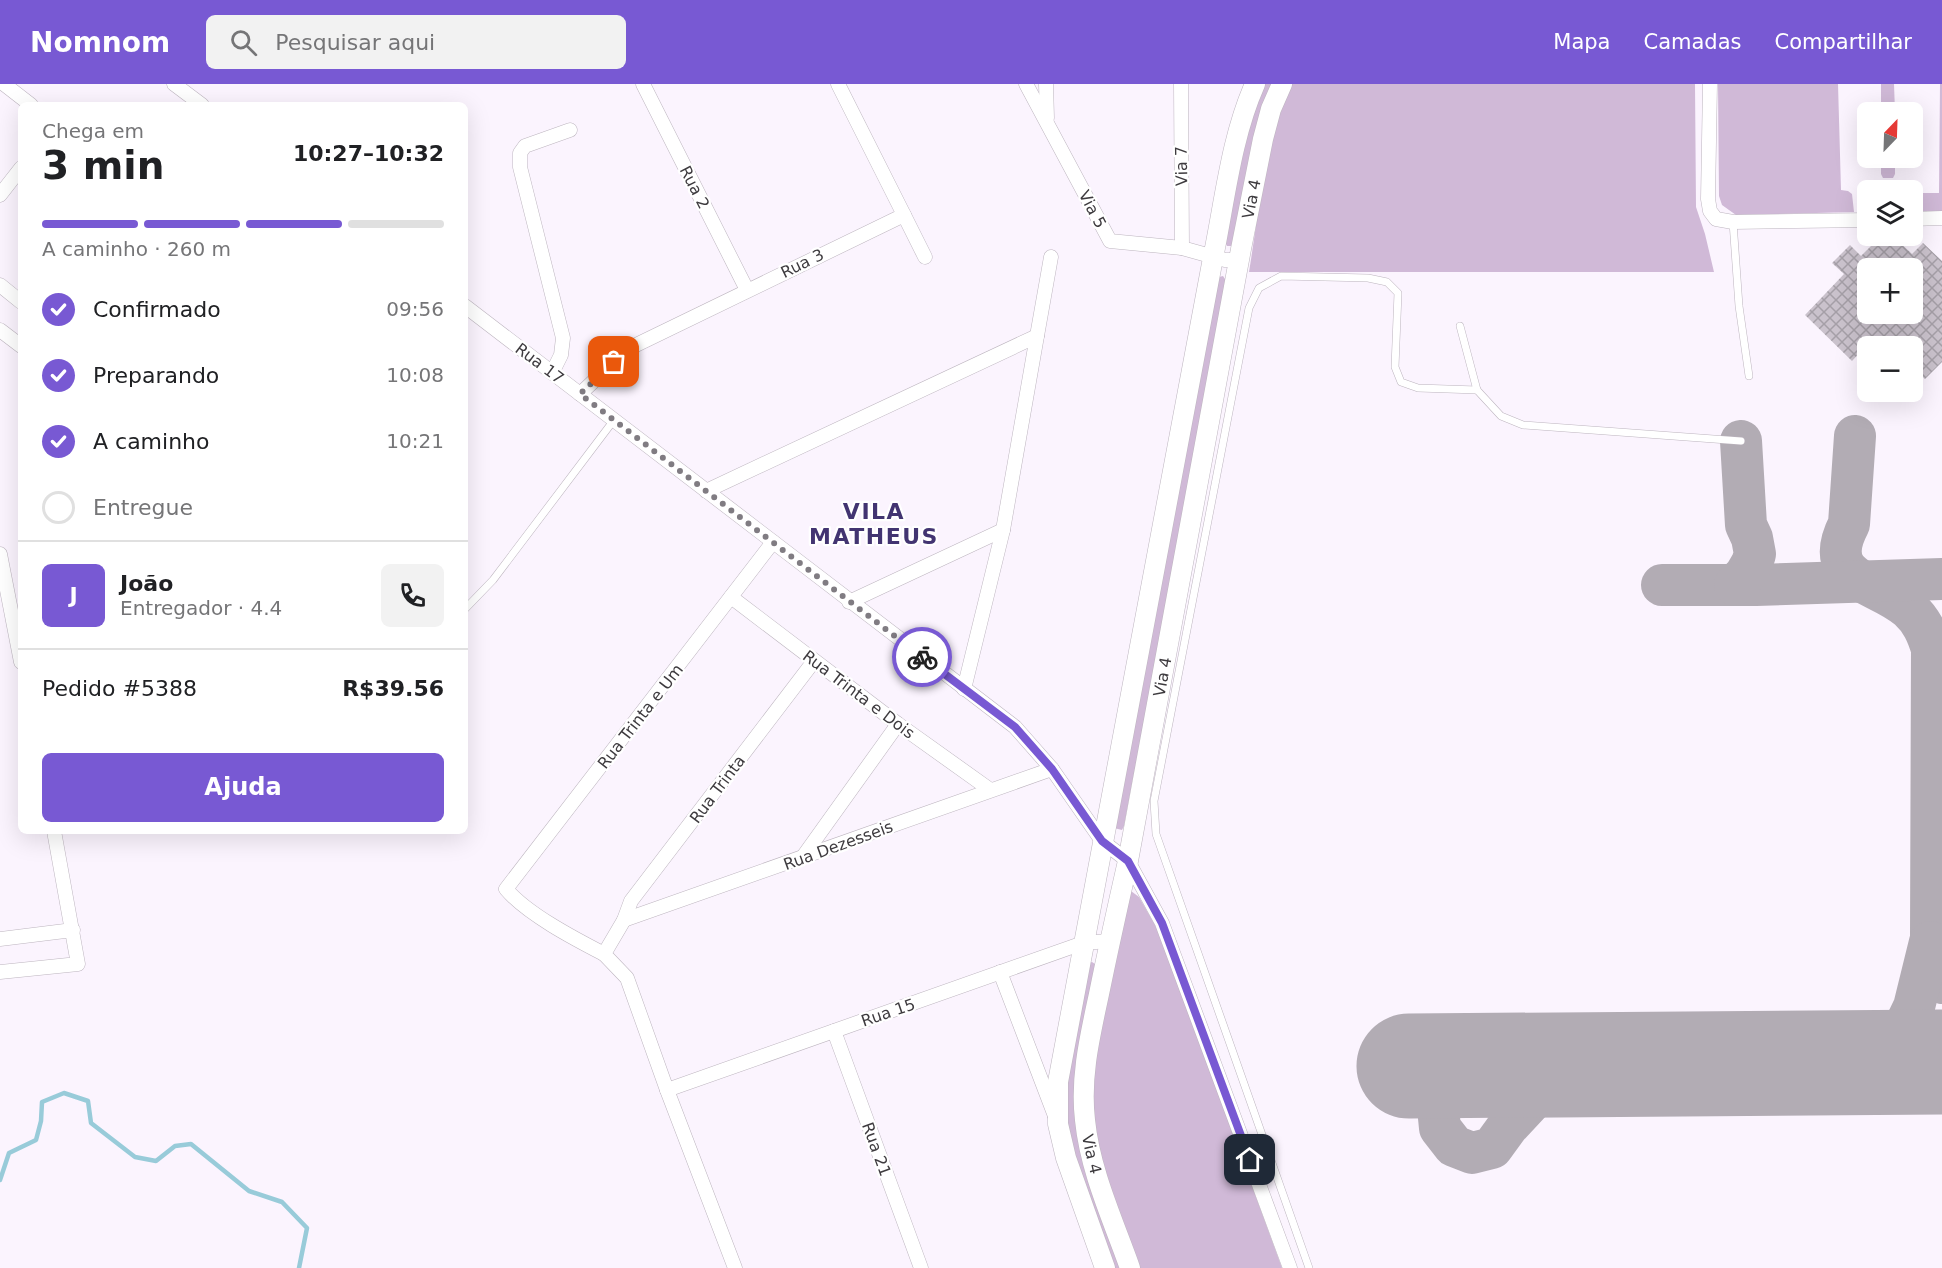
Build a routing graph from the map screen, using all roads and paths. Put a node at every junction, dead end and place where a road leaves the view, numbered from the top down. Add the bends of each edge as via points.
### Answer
1 (4, 84) edge
2 (174, 84) edge
3 (643, 84) edge
4 (838, 84) edge
5 (1026, 84) edge
6 (1046, 84) edge
7 (1181, 84) edge
8 (1255, 84) edge
9 (1282, 84) edge
10 (1710, 84) edge
11 (27, 102) edge
12 (198, 102) edge
13 (1047, 122) junction
14 (570, 130) dead end
15 (18, 172) edge
16 (0, 195) edge
17 (904, 215) junction
18 (1942, 218) edge
19 (1923, 219) edge
20 (1857, 220) edge
21 (1733, 222) junction
22 (1182, 248) junction
23 (925, 257) dead end
24 (1051, 257) dead end
25 (1213, 258) junction
26 (1239, 260) junction
27 (0, 285) edge
28 (747, 290) junction
29 (18, 300) edge
30 (468, 308) edge
31 (1460, 326) dead end
32 (0, 330) edge
33 (1037, 336) junction
34 (18, 344) edge
35 (552, 373) junction
36 (1749, 376) dead end
37 (1477, 390) junction
38 (580, 394) junction
39 (614, 420) junction
40 (1741, 441) dead end
41 (706, 491) junction
42 (1003, 530) junction
43 (773, 542) junction
44 (0, 554) edge
45 (731, 597) junction
46 (849, 602) junction
47 (468, 606) edge
48 (18, 647) edge
49 (814, 661) junction
50 (964, 688) junction
51 (898, 724) junction
52 (1052, 769) junction
53 (989, 789) junction
54 (55, 834) edge
55 (1102, 841) junction
56 (802, 858) junction
57 (1128, 861) junction
58 (624, 920) junction
59 (73, 930) junction
60 (0, 939) edge
61 (1109, 941) junction
62 (1083, 943) junction
63 (604, 954) junction
64 (0, 972) edge
65 (1000, 972) junction
66 (834, 1031) junction
67 (668, 1090) junction
68 (1058, 1124) junction
69 (735, 1268) edge
70 (921, 1268) edge
71 (1105, 1268) edge
72 (1130, 1268) edge
73 (1290, 1268) edge
74 (1309, 1268) edge

1 - 11 street
2 - 12 street
3 - 28 street, Rua 2
4 - 17 street
5 - 13 street, Via 5
6 - 13 street
7 - 22 street, Via 7
8 - 25 street, Via 4 via 1239,128
9 - 26 street, Via 4 via 1263,139
10 - 21 street via 1707,199 1716,219
13 - 22 street, Via 5 via 1110,241
14 - 35 street via 525,146 520,153 520,167 563,338 561,355
15 - 16 street
17 - 23 street
17 - 28 street, Rua 3
18 - 19 street
20 - 21 street
21 - 36 lane
22 - 25 street, Via 5
24 - 33 street
25 - 26 street, Via 5
25 - 55 street, Via 4
26 - 57 street, Via 4
27 - 29 street
28 - 38 street, Rua 3 via 636,345
30 - 35 street, Rua 17
31 - 37 lane
32 - 34 street
33 - 41 street
33 - 42 street
35 - 38 street, Rua 17
37 - 40 lane via 1501,416 1523,425
37 - 74 lane via 1418,388 1401,382 1395,367 1398,292 1387,282 1281,276 1259,288 1249,308 1154,801 1156,834
38 - 39 street, Rua 17
39 - 41 street, Rua 17
39 - 47 lane via 493,580
41 - 43 street, Rua 17
42 - 46 street
42 - 50 street
43 - 45 street, Rua Trinta e Um
43 - 46 street, Rua 17
44 - 48 street
45 - 49 street, Rua Trinta e Dois
45 - 63 street, Rua Trinta e Um via 506,889 564,933
46 - 50 street, Rua 17
49 - 51 street, Rua Trinta e Dois
49 - 58 street, Rua Trinta via 631,901
50 - 52 street, Rua 17 via 1015,727
51 - 53 street, Rua Trinta e Dois
51 - 56 street
52 - 53 street, Rua Dezesseis
52 - 55 street, Rua 17
53 - 56 street, Rua Dezesseis
54 - 59 street
55 - 57 street, Rua 17
55 - 62 street, Via 4
56 - 58 street, Rua Dezesseis
57 - 61 street, Via 4
57 - 73 street via 1162,923
58 - 63 street
59 - 60 street
59 - 64 street via 78,964
61 - 62 street, Rua 15
61 - 72 street, Via 4 via 1083,1092 1095,1171
62 - 65 street, Rua 15
62 - 68 street, Via 4 via 1058,1082
63 - 67 street via 627,978
65 - 66 street, Rua 15
65 - 68 street
66 - 67 street, Rua 15
66 - 70 street, Rua 21
67 - 69 street
68 - 71 street, Via 4

